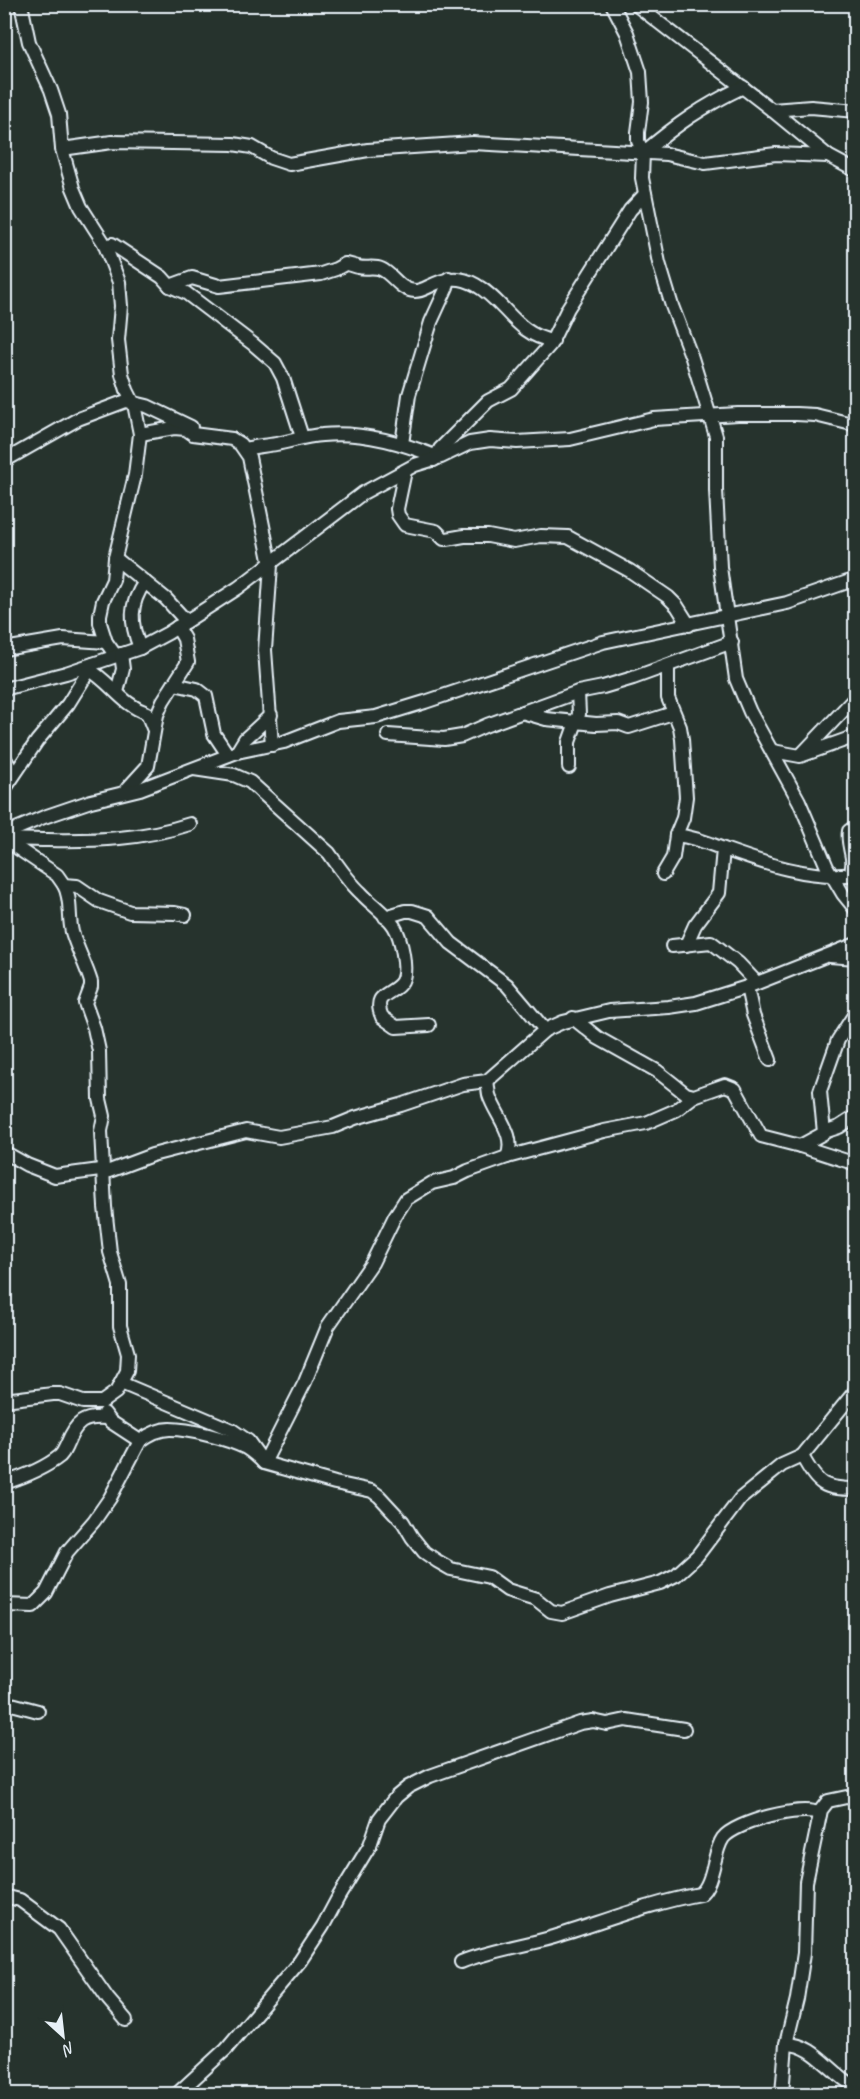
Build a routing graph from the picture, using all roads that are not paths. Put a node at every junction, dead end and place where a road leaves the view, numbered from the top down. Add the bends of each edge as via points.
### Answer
1 (21, 4) edge
2 (612, 4) edge
3 (635, 4) edge
4 (743, 87) junction
5 (772, 110) junction
6 (855, 111) edge
7 (62, 149) junction
8 (643, 153) junction
9 (828, 156) junction
10 (855, 171) edge
11 (645, 194) junction
12 (112, 244) dead end
13 (449, 278) junction
14 (170, 286) junction
15 (553, 341) junction
16 (134, 404) junction
17 (710, 416) junction
18 (855, 425) edge
19 (140, 434) junction
20 (193, 434) junction
21 (302, 438) junction
22 (402, 444) junction
23 (244, 449) junction
24 (434, 458) junction
25 (4, 460) edge
26 (405, 471) junction
27 (115, 558) junction
28 (271, 565) junction
29 (855, 579) edge
30 (145, 582) junction
31 (727, 617) junction
32 (182, 624) junction
33 (689, 625) junction
34 (106, 642) junction
35 (732, 642) junction
36 (140, 648) junction
37 (4, 649) edge
38 (119, 655) junction
39 (90, 666) junction
40 (668, 666) junction
41 (174, 684) junction
42 (4, 689) edge
43 (117, 692) junction
44 (578, 692) junction
45 (855, 697) edge
46 (522, 712) junction
47 (673, 713) junction
48 (271, 715) junction
49 (578, 721) junction
50 (153, 728) junction
51 (388, 735) dead end
52 (855, 736) edge
53 (272, 745) junction
54 (773, 751) junction
55 (232, 753) junction
56 (800, 756) junction
57 (4, 757) edge
58 (569, 767) dead end
59 (194, 769) junction
60 (14, 774) junction
61 (127, 789) dead end
62 (4, 790) edge
63 (190, 824) dead end
64 (855, 826) edge
65 (676, 835) junction
66 (5, 838) edge
67 (723, 849) junction
68 (663, 873) dead end
69 (853, 874) edge
70 (834, 877) junction
71 (64, 885) junction
72 (855, 910) edge
73 (185, 915) dead end
74 (385, 917) junction
75 (855, 944) edge
76 (686, 945) junction
77 (672, 946) dead end
78 (828, 955) junction
79 (855, 958) edge
80 (751, 985) junction
81 (855, 1012) edge
82 (573, 1018) junction
83 (429, 1025) dead end
84 (545, 1030) junction
85 (770, 1060) dead end
86 (487, 1081) junction
87 (694, 1096) junction
88 (855, 1116) edge
89 (824, 1132) junction
90 (800, 1146) junction
91 (4, 1152) edge
92 (507, 1157) junction
93 (855, 1164) edge
94 (104, 1173) junction
95 (121, 1383) junction
96 (855, 1390) edge
97 (4, 1400) edge
98 (102, 1402) junction
99 (107, 1418) junction
100 (140, 1441) junction
101 (802, 1456) junction
102 (264, 1463) junction
103 (4, 1483) edge
104 (855, 1489) edge
105 (4, 1605) edge
106 (4, 1702) edge
107 (38, 1711) dead end
108 (684, 1728) dead end
109 (855, 1795) edge
110 (820, 1814) junction
111 (4, 1896) edge
112 (461, 1962) dead end
113 (126, 2020) dead end
114 (786, 2044) junction
115 (855, 2087) edge
116 (177, 2094) edge
117 (782, 2094) edge

1 - 7 street via 29,42 58,114
2 - 8 street via 640,72 638,141
3 - 4 street
4 - 5 street
4 - 8 street via 699,110
5 - 6 street via 811,107
5 - 9 street
7 - 8 street via 112,142 233,144 252,147 289,164 368,150 473,143
7 - 16 street via 77,198 117,274 122,374
8 - 9 street via 705,163 776,153
8 - 11 street
9 - 10 street
11 - 15 street via 630,210 568,308
11 - 17 street via 664,278
12 - 14 street
13 - 14 street via 413,291 400,286 377,267 345,264 321,274 219,286 192,278
13 - 15 street via 475,285 494,298 518,325
13 - 22 street via 409,395
14 - 21 street via 194,299 275,363
15 - 24 street via 511,389 480,408
16 - 19 street
16 - 20 street via 187,424
16 - 25 street via 126,401 93,412
17 - 18 street via 796,414
17 - 24 street via 654,418 570,439 481,441
17 - 31 street via 716,436 720,567
19 - 20 street via 174,428
19 - 27 street via 135,475
20 - 23 street via 232,440
21 - 22 street via 337,435
21 - 23 street
22 - 24 street
23 - 28 street via 252,469
24 - 26 street
26 - 28 street via 363,493
26 - 33 street via 397,509 405,525 436,531 447,539 488,536 514,541 568,537 668,597
27 - 30 street
27 - 34 street via 113,580 100,615
28 - 32 street
28 - 48 street via 264,650
29 - 31 street via 787,603
30 - 32 street via 166,599
30 - 36 street via 131,615
31 - 33 street
31 - 35 street
32 - 36 street
32 - 41 street via 188,662
33 - 53 street via 603,642 425,702 376,717 338,721
34 - 37 street via 63,639
34 - 38 street
35 - 40 street
35 - 54 street via 736,679
36 - 38 street
38 - 39 street
38 - 43 street via 123,669
39 - 42 street
39 - 43 street
39 - 60 street via 68,704
40 - 44 street
40 - 47 street via 668,698
41 - 50 street
41 - 55 street via 198,688 206,696 213,734
43 - 50 street via 147,713
44 - 46 street
44 - 49 street
45 - 56 street
46 - 49 street
46 - 51 street via 454,738
47 - 49 street via 635,727
47 - 65 street via 680,727 686,788 686,808
48 - 53 street
48 - 55 street
49 - 58 street via 569,742
50 - 61 street via 148,766
52 - 56 street
53 - 55 street
54 - 56 street
54 - 70 street
55 - 59 street
57 - 60 street
59 - 66 street via 44,817
59 - 74 street via 250,782 329,853
60 - 62 street
63 - 66 street via 169,831 108,839
64 - 69 street via 848,837
65 - 67 street
65 - 68 street via 672,857
66 - 71 street via 57,875
67 - 70 street via 788,870
67 - 76 street via 719,893
69 - 70 street
70 - 72 street
71 - 73 street via 77,886 99,901 130,912
71 - 94 street via 69,893 72,931 91,982 85,1001 99,1051
74 - 83 street via 399,935 404,975 399,985 382,997 380,1013 396,1027
74 - 84 street via 405,911 428,916 452,943 507,985
75 - 78 street
76 - 77 street
76 - 80 street via 711,942 738,963
78 - 79 street
78 - 80 street
80 - 82 street via 685,1005
80 - 85 street via 753,1015
81 - 89 street via 838,1040 820,1091
82 - 84 street
82 - 87 street via 598,1038
84 - 86 street
86 - 92 street via 488,1093 509,1138 511,1148
86 - 94 street via 463,1084 333,1126 279,1137 246,1131 144,1157
87 - 90 street via 725,1085 732,1087 761,1137
87 - 92 street via 676,1110 646,1123
88 - 89 street
89 - 90 street
90 - 93 street
91 - 94 street via 55,1176 100,1170
92 - 102 street via 432,1184 406,1199 372,1263 328,1326 305,1383
94 - 95 street via 110,1252 120,1285 120,1326 128,1354 127,1371
95 - 98 street via 117,1392
95 - 102 street via 232,1430 248,1441
96 - 101 street
97 - 98 street via 60,1394 83,1402
98 - 99 street
99 - 100 street
99 - 103 street via 91,1418 77,1424 59,1456 26,1476
100 - 102 street via 158,1431 178,1430 234,1442
100 - 105 street via 115,1491 67,1552 45,1593 33,1605
101 - 102 street via 782,1465 740,1499 697,1556 676,1575 562,1613 507,1590 489,1577 451,1569 436,1561 372,1491
101 - 104 street via 819,1481 832,1489
106 - 107 street
108 - 116 street via 626,1720 580,1723 408,1787 379,1819 370,1845 300,1960 226,2049
109 - 110 street via 828,1801
110 - 112 street via 793,1811 740,1826 725,1835 700,1894
110 - 114 street via 806,1882 802,1971
111 - 113 street via 20,1900 59,1929
114 - 115 street via 804,2047
114 - 117 street

